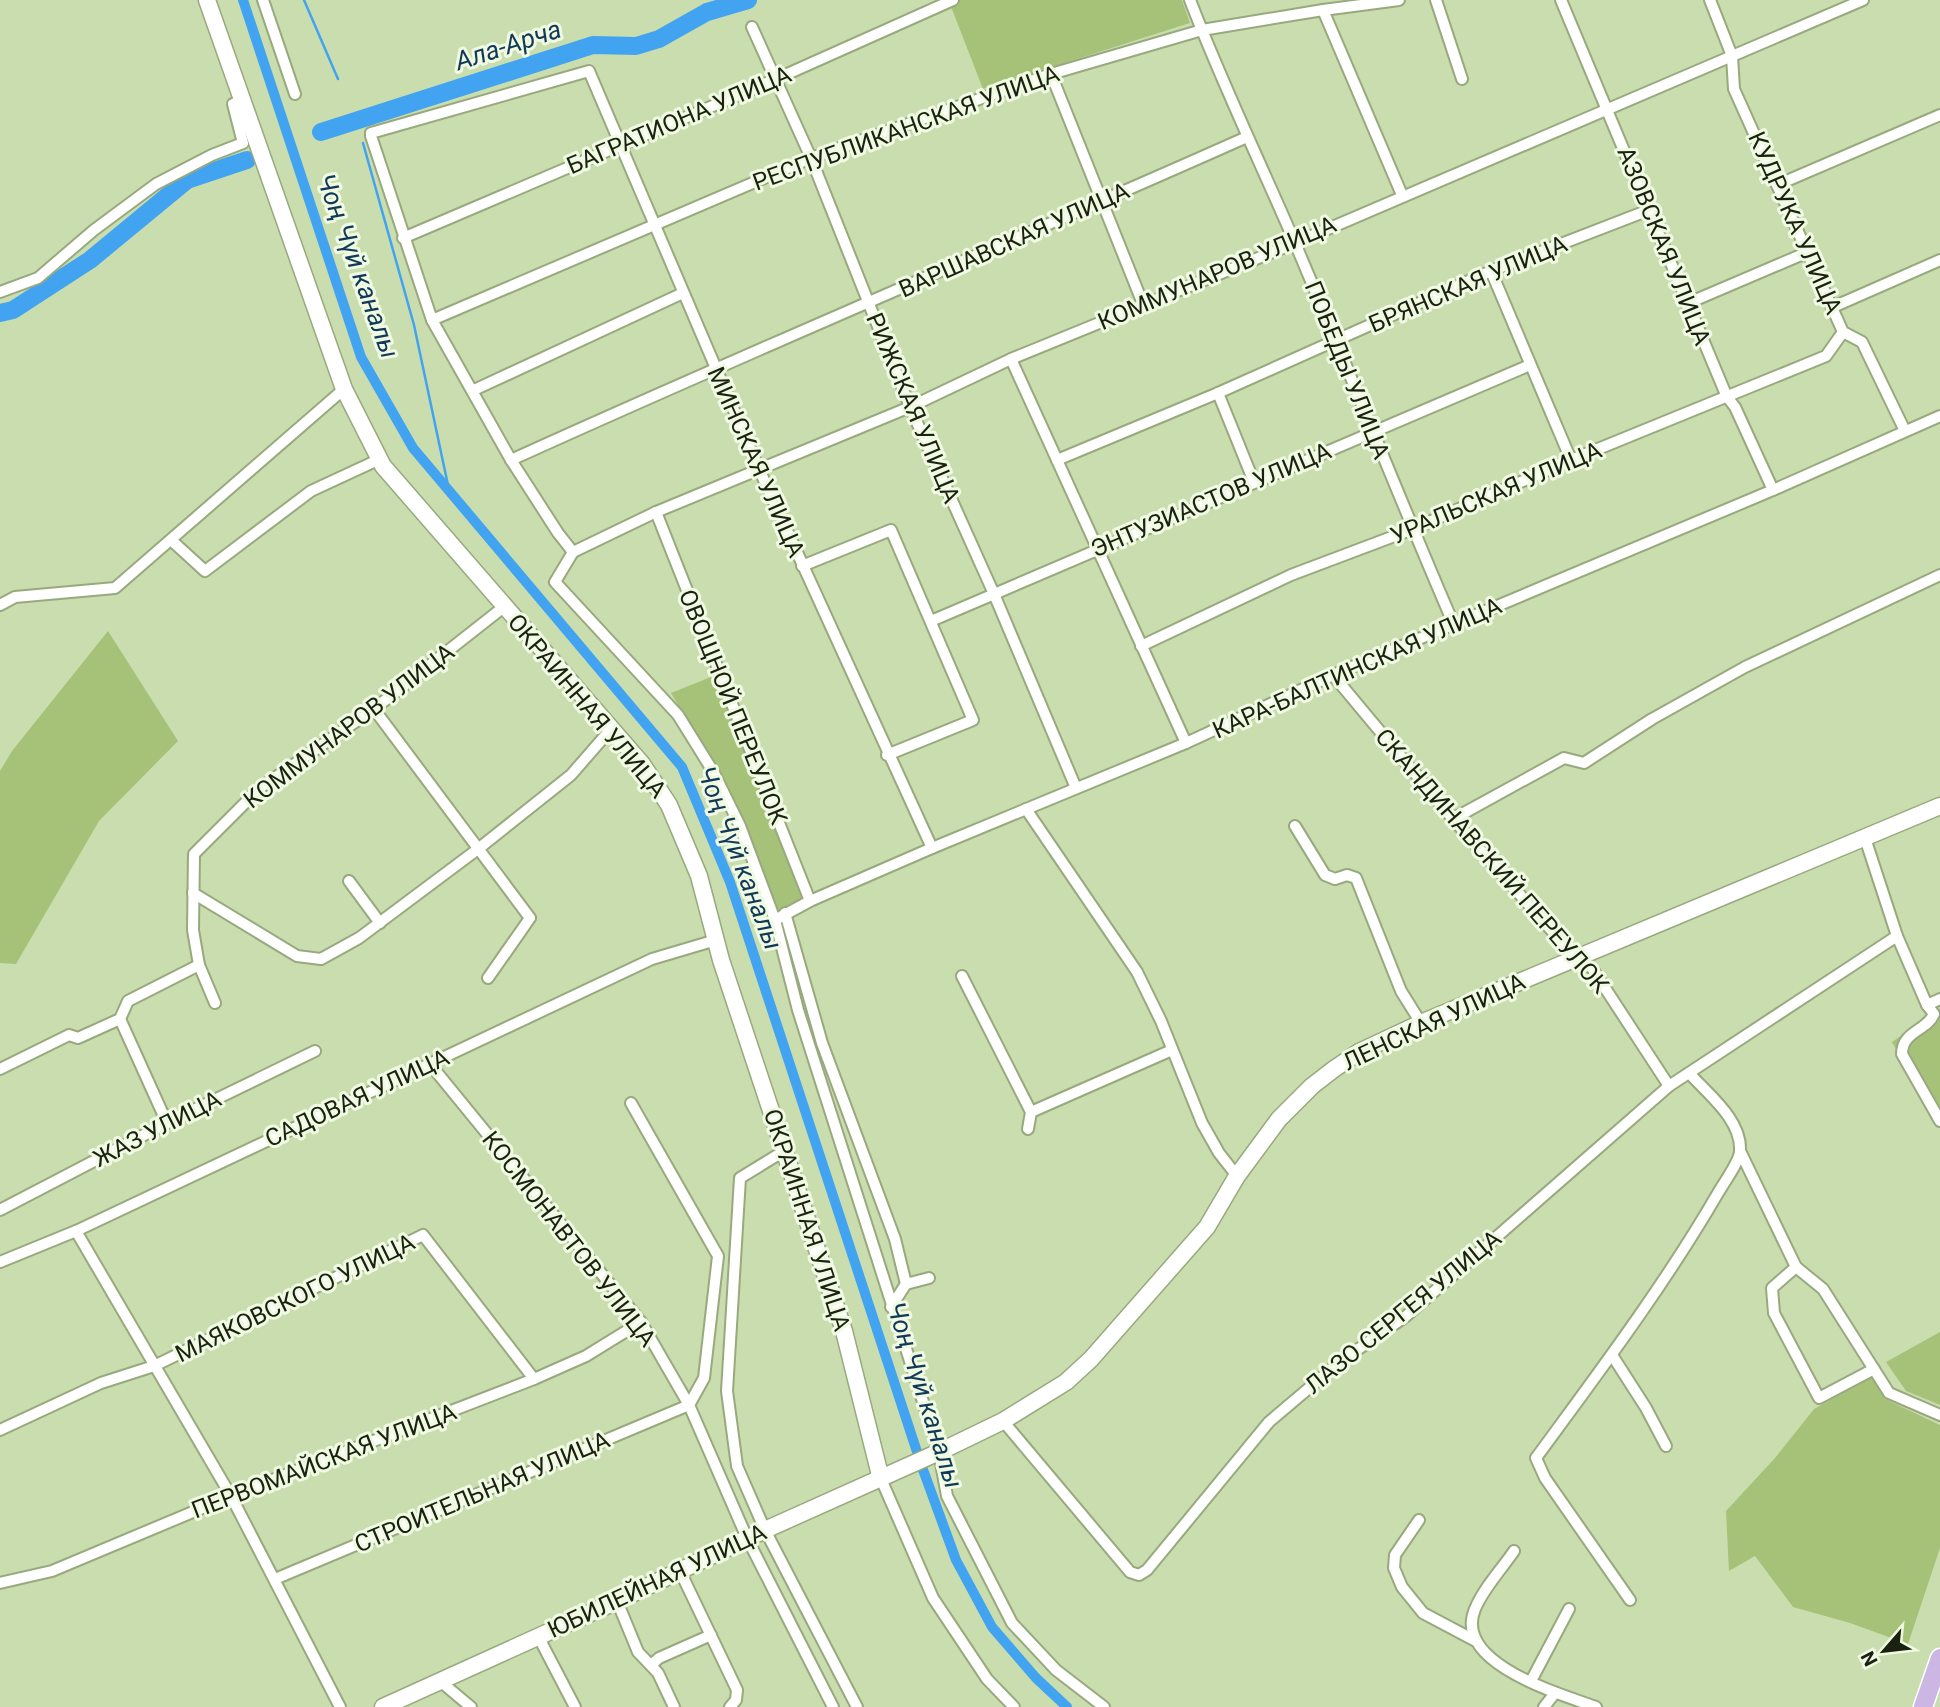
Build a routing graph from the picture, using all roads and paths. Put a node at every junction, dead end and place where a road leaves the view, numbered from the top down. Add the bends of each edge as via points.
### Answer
1 (207, 0) edge
2 (262, 0) edge
3 (953, 0) edge
4 (1190, 0) edge
5 (1399, 0) edge
6 (1436, 0) edge
7 (1561, 0) edge
8 (1710, 0) edge
9 (1863, 0) edge
10 (1322, 10) junction
11 (752, 27) dead end
12 (1202, 30) junction
13 (1732, 56) junction
14 (1051, 74) junction
15 (776, 79) junction
16 (1462, 79) dead end
17 (295, 94) dead end
18 (242, 100) junction
19 (1608, 110) junction
20 (1940, 115) edge
21 (1247, 137) junction
22 (620, 145) junction
23 (811, 158) junction
24 (1777, 185) junction
25 (1402, 195) junction
26 (1102, 202) junction
27 (1648, 209) junction
28 (654, 223) junction
29 (403, 238) junction
30 (1295, 243) junction
31 (1808, 252) junction
32 (1940, 260) edge
33 (1491, 271) junction
34 (0, 292) edge
35 (683, 293) junction
36 (868, 304) junction
37 (1143, 304) junction
38 (1686, 304) junction
39 (1833, 307) junction
40 (432, 320) junction
41 (1843, 332) junction
42 (1335, 341) junction
43 (1011, 359) junction
44 (1530, 365) junction
45 (714, 367) junction
46 (344, 389) junction
47 (474, 390) junction
48 (1218, 393) junction
49 (1727, 397) junction
50 (910, 407) junction
51 (1940, 416) edge
52 (1905, 431) junction
53 (1372, 432) junction
54 (380, 459) junction
55 (511, 460) junction
56 (1057, 460) junction
57 (1571, 460) junction
58 (759, 469) junction
59 (1254, 482) junction
60 (1773, 489) junction
61 (656, 512) junction
62 (1413, 529) junction
63 (171, 540) junction
64 (1097, 549) junction
65 (573, 552) junction
66 (802, 566) junction
67 (1940, 575) edge
68 (993, 594) junction
69 (0, 605) edge
70 (505, 607) junction
71 (932, 621) junction
72 (1454, 625) junction
73 (1140, 646) junction
74 (1333, 675) junction
75 (374, 709) junction
76 (611, 729) junction
77 (1186, 743) junction
78 (887, 755) junction
79 (1076, 788) junction
80 (1940, 806) edge
81 (1026, 809) junction
82 (1454, 819) junction
83 (1295, 826) dead end
84 (1865, 838) junction
85 (932, 848) junction
86 (478, 849) junction
87 (349, 881) dead end
88 (193, 893) junction
89 (810, 901) junction
90 (785, 913) junction
91 (775, 920) junction
92 (380, 923) junction
93 (1897, 936) junction
94 (716, 940) junction
95 (1576, 958) junction
96 (199, 965) junction
97 (961, 976) dead end
98 (488, 978) dead end
99 (1940, 999) edge
100 (215, 1003) dead end
101 (1927, 1005) junction
102 (120, 1019) junction
103 (1421, 1023) junction
104 (1172, 1050) junction
105 (315, 1051) dead end
106 (430, 1064) junction
107 (0, 1069) edge
108 (1689, 1073) junction
109 (1669, 1086) junction
110 (631, 1103) dead end
111 (1031, 1112) junction
112 (1940, 1121) edge
113 (167, 1123) junction
114 (1028, 1129) dead end
115 (784, 1151) junction
116 (1741, 1153) junction
117 (1237, 1176) junction
118 (0, 1209) edge
119 (76, 1231) junction
120 (0, 1262) edge
121 (1796, 1267) junction
122 (929, 1278) dead end
123 (906, 1284) junction
124 (891, 1307) junction
125 (641, 1322) junction
126 (1612, 1355) junction
127 (154, 1366) junction
128 (1874, 1369) junction
129 (534, 1379) junction
130 (689, 1405) junction
131 (1940, 1415) edge
132 (1003, 1421) junction
133 (0, 1430) edge
134 (1666, 1446) dead end
135 (936, 1454) junction
136 (884, 1478) junction
137 (231, 1496) junction
138 (1419, 1520) dead end
139 (765, 1530) junction
140 (747, 1538) junction
141 (1514, 1551) dead end
142 (680, 1571) junction
143 (275, 1578) junction
144 (0, 1583) edge
145 (1630, 1600) dead end
146 (617, 1601) junction
147 (1569, 1609) dead end
148 (711, 1635) junction
149 (538, 1636) junction
150 (1474, 1640) junction
151 (1940, 1658) edge
152 (651, 1665) junction
153 (440, 1681) junction
154 (1531, 1681) junction
155 (1555, 1693) junction
156 (340, 1707) edge
157 (383, 1707) edge
158 (471, 1707) edge
159 (575, 1707) edge
160 (674, 1707) edge
161 (730, 1707) edge
162 (833, 1707) edge
163 (857, 1707) edge
164 (1014, 1707) edge
165 (1104, 1707) edge
166 (1544, 1707) edge
167 (1596, 1707) edge
168 (1923, 1707) edge

1 - 18 main road, ОКРАИННАЯ УЛИЦА
2 - 17 street
3 - 15 street, БАГРАТИОНА УЛИЦА
4 - 12 street, ПОБЕДЫ УЛИЦА
5 - 10 street, РЕСПУБЛИКАНСКАЯ УЛИЦА
6 - 16 street
7 - 19 street, АЗОВСКАЯ УЛИЦА
8 - 13 street, КУДРУКА УЛИЦА
9 - 13 street, КОММУНАРОВ УЛИЦА
10 - 12 street, РЕСПУБЛИКАНСКАЯ УЛИЦА
10 - 25 street
11 - 15 street, РИЖСКАЯ УЛИЦА
12 - 14 street, РЕСПУБЛИКАНСКАЯ УЛИЦА
12 - 21 street, ПОБЕДЫ УЛИЦА
13 - 19 street, КОММУНАРОВ УЛИЦА
13 - 24 street, КУДРУКА УЛИЦА via 1734,89
14 - 23 street, РЕСПУБЛИКАНСКАЯ УЛИЦА
14 - 26 street
15 - 22 street, БАГРАТИОНА УЛИЦА
15 - 23 street, РИЖСКАЯ УЛИЦА
18 - 34 street via 233,104 243,143 156,184 38,278
18 - 46 main road, ОКРАИННАЯ УЛИЦА
19 - 25 street, КОММУНАРОВ УЛИЦА
19 - 27 street, АЗОВСКАЯ УЛИЦА
20 - 24 street
21 - 26 street, ВАРШАВСКАЯ УЛИЦА
21 - 30 street, ПОБЕДЫ УЛИЦА
22 - 28 street, МИНСКАЯ УЛИЦА
22 - 29 street, БАГРАТИОНА УЛИЦА
22 - 29 street, МИНСКАЯ УЛИЦА via 589,71 371,133
23 - 28 street, РЕСПУБЛИКАНСКАЯ УЛИЦА
23 - 36 street, РИЖСКАЯ УЛИЦА
24 - 31 street, КУДРУКА УЛИЦА
25 - 30 street, КОММУНАРОВ УЛИЦА
26 - 36 street, ВАРШАВСКАЯ УЛИЦА
26 - 37 street
27 - 33 street, БРЯНСКАЯ УЛИЦА
27 - 38 street, АЗОВСКАЯ УЛИЦА
28 - 35 street, МИНСКАЯ УЛИЦА
28 - 40 street, РЕСПУБЛИКАНСКАЯ УЛИЦА
29 - 40 street
30 - 37 street, КОММУНАРОВ УЛИЦА
30 - 42 street, ПОБЕДЫ УЛИЦА
31 - 38 street
31 - 39 street, КУДРУКА УЛИЦА
32 - 39 street
33 - 42 street, БРЯНСКАЯ УЛИЦА
33 - 44 street
35 - 45 street, МИНСКАЯ УЛИЦА
35 - 47 street
36 - 45 street, ВАРШАВСКАЯ УЛИЦА
36 - 50 street, РИЖСКАЯ УЛИЦА
37 - 43 street, КОММУНАРОВ УЛИЦА
38 - 49 street, АЗОВСКАЯ УЛИЦА
39 - 41 street, КУДРУКА УЛИЦА
40 - 47 street
41 - 49 street, УРАЛЬСКАЯ УЛИЦА via 1826,356
41 - 52 street, КУДРУКА УЛИЦА via 1862,342
42 - 48 street, БРЯНСКАЯ УЛИЦА
42 - 53 street, ПОБЕДЫ УЛИЦА
43 - 50 street, КОММУНАРОВ УЛИЦА
43 - 56 street
44 - 53 street, ЭНТУЗИАСТОВ УЛИЦА
44 - 57 street
45 - 55 street, ВАРШАВСКАЯ УЛИЦА
45 - 58 street, МИНСКАЯ УЛИЦА
46 - 54 main road, ОКРАИННАЯ УЛИЦА
46 - 63 street
47 - 55 street
48 - 56 street, БРЯНСКАЯ УЛИЦА
48 - 59 street
49 - 57 street, УРАЛЬСКАЯ УЛИЦА
49 - 60 street, АЗОВСКАЯ УЛИЦА
50 - 58 street, КОММУНАРОВ УЛИЦА
50 - 68 street, РИЖСКАЯ УЛИЦА
51 - 52 street, КАРА-БАЛТИНСКАЯ УЛИЦА
52 - 60 street, КАРА-БАЛТИНСКАЯ УЛИЦА
53 - 59 street, ЭНТУЗИАСТОВ УЛИЦА
53 - 62 street, ПОБЕДЫ УЛИЦА
54 - 63 street via 311,491 205,571
54 - 70 main road, ОКРАИННАЯ УЛИЦА
55 - 65 street
56 - 64 street
57 - 62 street, УРАЛЬСКАЯ УЛИЦА
58 - 61 street, КОММУНАРОВ УЛИЦА
58 - 66 street, МИНСКАЯ УЛИЦА
59 - 64 street, ЭНТУЗИАСТОВ УЛИЦА
60 - 72 street, КАРА-БАЛТИНСКАЯ УЛИЦА
61 - 65 street, КОММУНАРОВ УЛИЦА
61 - 89 street, ОВОЩНОЙ ПЕРЕУЛОК
62 - 72 street, ПОБЕДЫ УЛИЦА
62 - 73 street, УРАЛЬСКАЯ УЛИЦА via 1291,575
63 - 69 street via 115,588 15,597
64 - 68 street, ЭНТУЗИАСТОВ УЛИЦА
64 - 73 street
65 - 91 street via 555,582 678,715 740,826
66 - 71 street via 891,530
66 - 78 street, МИНСКАЯ УЛИЦА
67 - 82 street via 1745,667 1584,763 1564,758
68 - 71 street, ЭНТУЗИАСТОВ УЛИЦА
68 - 79 street, РИЖСКАЯ УЛИЦА
70 - 75 street, КОММУНАРОВ УЛИЦА
70 - 76 main road, ОКРАИННАЯ УЛИЦА
71 - 78 street via 973,720
72 - 74 street, КАРА-БАЛТИНСКАЯ УЛИЦА
73 - 77 street
74 - 77 street, КАРА-БАЛТИНСКАЯ УЛИЦА
74 - 82 street, СКАНДИНАВСКИЙ ПЕРЕУЛОК
75 - 86 street
75 - 88 street, КОММУНАРОВ УЛИЦА via 260,788 194,854
76 - 86 street via 571,775
76 - 94 main road, ОКРАИННАЯ УЛИЦА via 669,805 699,876
77 - 79 street, КАРА-БАЛТИНСКАЯ УЛИЦА
78 - 85 street, МИНСКАЯ УЛИЦА
79 - 81 street, КАРА-БАЛТИНСКАЯ УЛИЦА
80 - 84 main road, ЛЕНСКАЯ УЛИЦА
81 - 85 street, КАРА-БАЛТИНСКАЯ УЛИЦА
81 - 104 street via 1137,972
82 - 95 street, СКАНДИНАВСКИЙ ПЕРЕУЛОК
83 - 103 street via 1325,875 1356,878 1401,992
84 - 93 street
84 - 95 main road, ЛЕНСКАЯ УЛИЦА
85 - 89 street, КАРА-БАЛТИНСКАЯ УЛИЦА
86 - 92 street
86 - 98 street via 530,918
87 - 92 street
88 - 92 street via 297,956 321,959
88 - 96 street, КОММУНАРОВ УЛИЦА
89 - 90 street, КАРА-БАЛТИНСКАЯ УЛИЦА
90 - 91 street, КАРА-БАЛТИНСКАЯ УЛИЦА
90 - 123 street via 822,1043 895,1239
91 - 124 street via 798,1010
93 - 101 street
93 - 108 street, ЛАЗО СЕРГЕЯ УЛИЦА
94 - 106 street, САДОВАЯ УЛИЦА via 652,959
94 - 115 main road, ОКРАИННАЯ УЛИЦА
95 - 103 main road, ЛЕНСКАЯ УЛИЦА
95 - 109 street, СКАНДИНАВСКИЙ ПЕРЕУЛОК via 1592,968
96 - 100 street, КОММУНАРОВ УЛИЦА
96 - 102 street via 128,1001
97 - 111 street
99 - 101 street
101 - 112 street via 1934,1014 1932,1020 1910,1034 1902,1054
102 - 107 street via 78,1038 69,1035
102 - 113 street
103 - 117 main road, ЛЕНСКАЯ УЛИЦА via 1359,1052 1312,1086 1279,1119
104 - 111 street
104 - 117 street via 1202,1123
105 - 113 street, ЖАЗ УЛИЦА
106 - 119 street, САДОВАЯ УЛИЦА
106 - 125 street, КОСМОНАВТОВ УЛИЦА
108 - 109 street, ЛАЗО СЕРГЕЯ УЛИЦА
108 - 116 street via 1729,1117 1738,1132
109 - 132 street, ЛАЗО СЕРГЕЯ УЛИЦА via 1405,1317 1340,1361 1269,1422 1139,1575 1130,1572
110 - 130 street via 718,1256 704,1378
111 - 114 street
113 - 118 street, ЖАЗ УЛИЦА
115 - 136 main road, ОКРАИННАЯ УЛИЦА via 844,1331
115 - 139 street via 740,1178 727,1391 737,1466
116 - 121 street
116 - 126 street via 1696,1230
117 - 132 main road, ЛЕНСКАЯ УЛИЦА via 1207,1227 1091,1359 1066,1382
119 - 120 street, САДОВАЯ УЛИЦА
119 - 127 street
121 - 128 street via 1823,1289
121 - 128 street via 1772,1287 1774,1313 1819,1398
122 - 123 street
123 - 124 street
124 - 135 street
125 - 129 street, ПЕРВОМАЙСКАЯ УЛИЦА via 586,1356
125 - 130 street, КОСМОНАВТОВ УЛИЦА
126 - 134 street
126 - 145 street via 1536,1458 1545,1478
127 - 129 street, МАЯКОВСКОГО УЛИЦА via 423,1235
127 - 133 street, МАЯКОВСКОГО УЛИЦА via 101,1383
127 - 137 street
128 - 131 street via 1889,1393
129 - 137 street, ПЕРВОМАЙСКАЯ УЛИЦА
130 - 140 street, КОСМОНАВТОВ УЛИЦА
130 - 143 street, СТРОИТЕЛЬНАЯ УЛИЦА
132 - 135 main road, ЛЕНСКАЯ УЛИЦА
135 - 136 main road, ЮБИЛЕЙНАЯ УЛИЦА
135 - 165 street via 947,1496 1012,1623 1056,1670
136 - 139 main road, ЮБИЛЕЙНАЯ УЛИЦА
136 - 164 street via 933,1598 987,1679
137 - 143 street
137 - 144 street, ПЕРВОМАЙСКАЯ УЛИЦА via 52,1570
138 - 150 street via 1395,1555 1394,1568 1402,1587 1423,1613
139 - 140 main road, ЮБИЛЕЙНАЯ УЛИЦА
139 - 163 street
140 - 142 main road, ЮБИЛЕЙНАЯ УЛИЦА
140 - 162 street, КОСМОНАВТОВ УЛИЦА
141 - 150 street via 1474,1611
142 - 146 main road, ЮБИЛЕЙНАЯ УЛИЦА
142 - 148 street
143 - 156 street
146 - 149 main road, ЮБИЛЕЙНАЯ УЛИЦА
146 - 152 street via 638,1652
147 - 154 street
148 - 152 street
148 - 161 street via 737,1690
149 - 153 main road, ЮБИЛЕЙНАЯ УЛИЦА
149 - 159 street
150 - 154 street via 1483,1653
151 - 168 main road
152 - 160 street
153 - 157 main road, ЮБИЛЕЙНАЯ УЛИЦА
153 - 158 street
154 - 155 street
155 - 166 street
155 - 167 street

